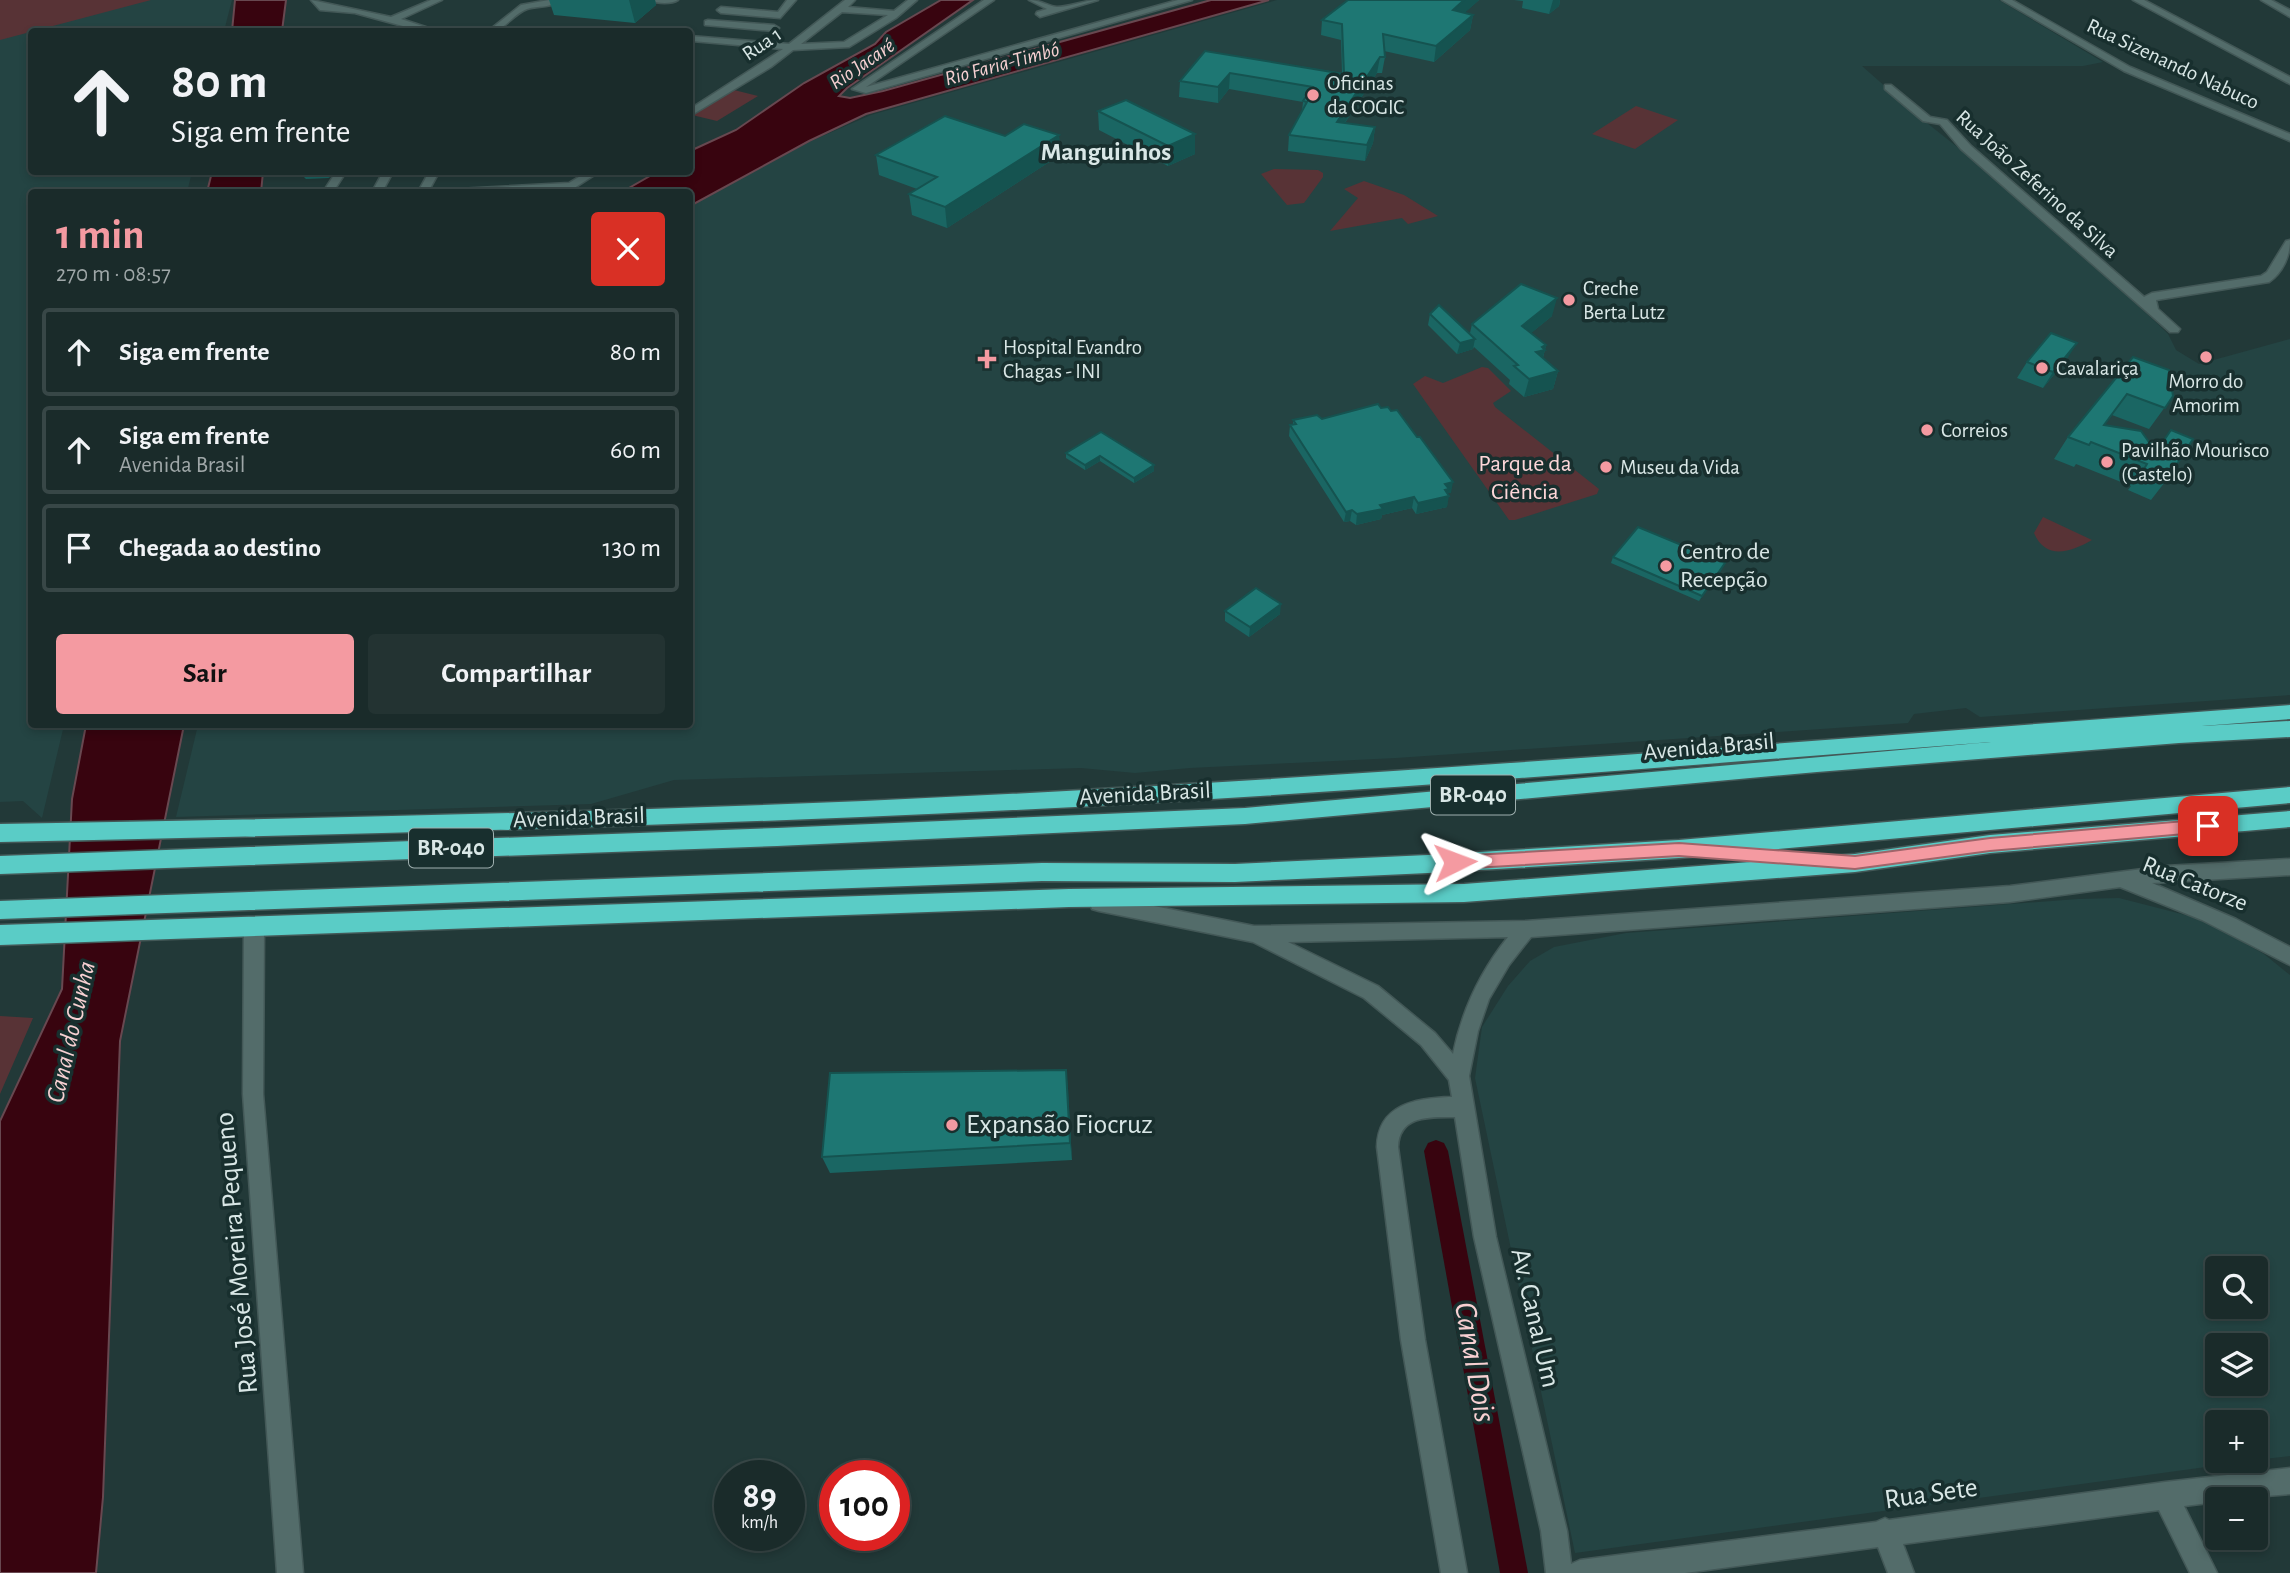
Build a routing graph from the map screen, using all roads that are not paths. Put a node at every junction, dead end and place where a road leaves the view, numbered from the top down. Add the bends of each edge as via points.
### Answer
1 (315, 0) edge
2 (438, 0) edge
3 (556, 0) edge
4 (655, 0) edge
5 (674, 0) edge
6 (731, 0) edge
7 (792, 0) edge
8 (852, 0) edge
9 (913, 0) edge
10 (990, 0) edge
11 (1033, 0) edge
12 (1094, 0) edge
13 (1188, 0) edge
14 (2006, 0) edge
15 (2137, 0) edge
16 (2265, 0) edge
17 (842, 9) junction
18 (721, 10) junction
19 (1056, 10) junction
20 (894, 13) junction
21 (1040, 14) dead end
22 (2290, 14) edge
23 (780, 15) junction
24 (392, 20) junction
25 (708, 23) junction
26 (410, 28) edge
27 (496, 28) edge
28 (774, 28) junction
29 (693, 38) edge
30 (693, 40) edge
31 (756, 44) junction
32 (794, 47) junction
33 (886, 70) junction
34 (903, 80) junction
35 (2290, 81) edge
36 (1896, 84) dead end
37 (693, 111) edge
38 (2290, 138) edge
39 (588, 175) edge
40 (565, 189) edge
41 (2290, 243) edge
42 (2152, 311) junction
43 (2174, 329) dead end
44 (2290, 712) edge
45 (2290, 729) edge
46 (2290, 795) edge
47 (2290, 819) edge
48 (0, 833) edge
49 (1679, 849) junction
50 (1855, 863) junction
51 (0, 865) edge
52 (2290, 867) edge
53 (2117, 879) junction
54 (1069, 898) junction
55 (0, 910) edge
56 (254, 927) junction
57 (1526, 929) junction
58 (1254, 934) junction
59 (0, 935) edge
60 (2290, 957) edge
61 (1459, 1076) junction
62 (1465, 1107) junction
63 (2290, 1481) edge
64 (2165, 1495) junction
65 (1885, 1531) junction
66 (290, 1573) edge
67 (1454, 1573) edge
68 (1559, 1573) edge
69 (1580, 1573) edge
70 (1901, 1573) edge
71 (2204, 1573) edge

1 - 24 street via 320,7
2 - 24 street
3 - 27 street via 524,8
4 - 5 street
6 - 18 street
7 - 23 street
8 - 17 street, Rua 1
9 - 20 street
10 - 33 street
11 - 19 street
12 - 19 street
13 - 34 street
14 - 38 street, Rua Sizenando Nabuco via 2127,69
15 - 35 street
16 - 22 street
17 - 20 street
17 - 32 street, Rua 1
18 - 23 street
18 - 25 street
19 - 21 street
20 - 32 street via 846,45
23 - 28 street
24 - 26 street
25 - 28 street
25 - 29 street
28 - 31 street
30 - 31 street
31 - 32 street
32 - 37 street, Rua 1
33 - 34 street
33 - 34 street via 858,87 860,91
36 - 42 street, Rua João Zeferino da Silva via 1888,88 1927,119 1943,122 1965,147
39 - 40 street
41 - 42 street via 2265,279 2161,294 2148,300
42 - 43 street, Rua João Zeferino da Silva
44 - 48 highway, Avenida Brasil via 1405,779 864,809
45 - 51 highway, Avenida Brasil / BR-040 via 1817,764 1245,816
46 - 49 highway, BR-040
47 - 50 highway via 1990,844
49 - 50 highway
49 - 55 highway, BR-040 via 1235,873 1042,872
50 - 54 highway via 1464,892
52 - 53 street
53 - 57 street via 2010,894
53 - 60 street, Rua Catorze via 2230,923
54 - 56 highway
54 - 58 street
56 - 59 highway
56 - 66 street, Rua José Moreira Pequeno via 253,1094
57 - 58 street
57 - 61 street via 1480,996
58 - 61 street via 1371,992 1428,1040
61 - 62 street, Av. Canal Um
62 - 67 street via 1419,1108 1401,1117 1389,1131 1388,1147 1398,1239
62 - 68 street, Av. Canal Um via 1485,1237 1554,1531
63 - 64 street, Rua Sete
64 - 65 street, Rua Sete
64 - 71 street
65 - 69 street, Rua Sete via 1774,1550
65 - 70 street

